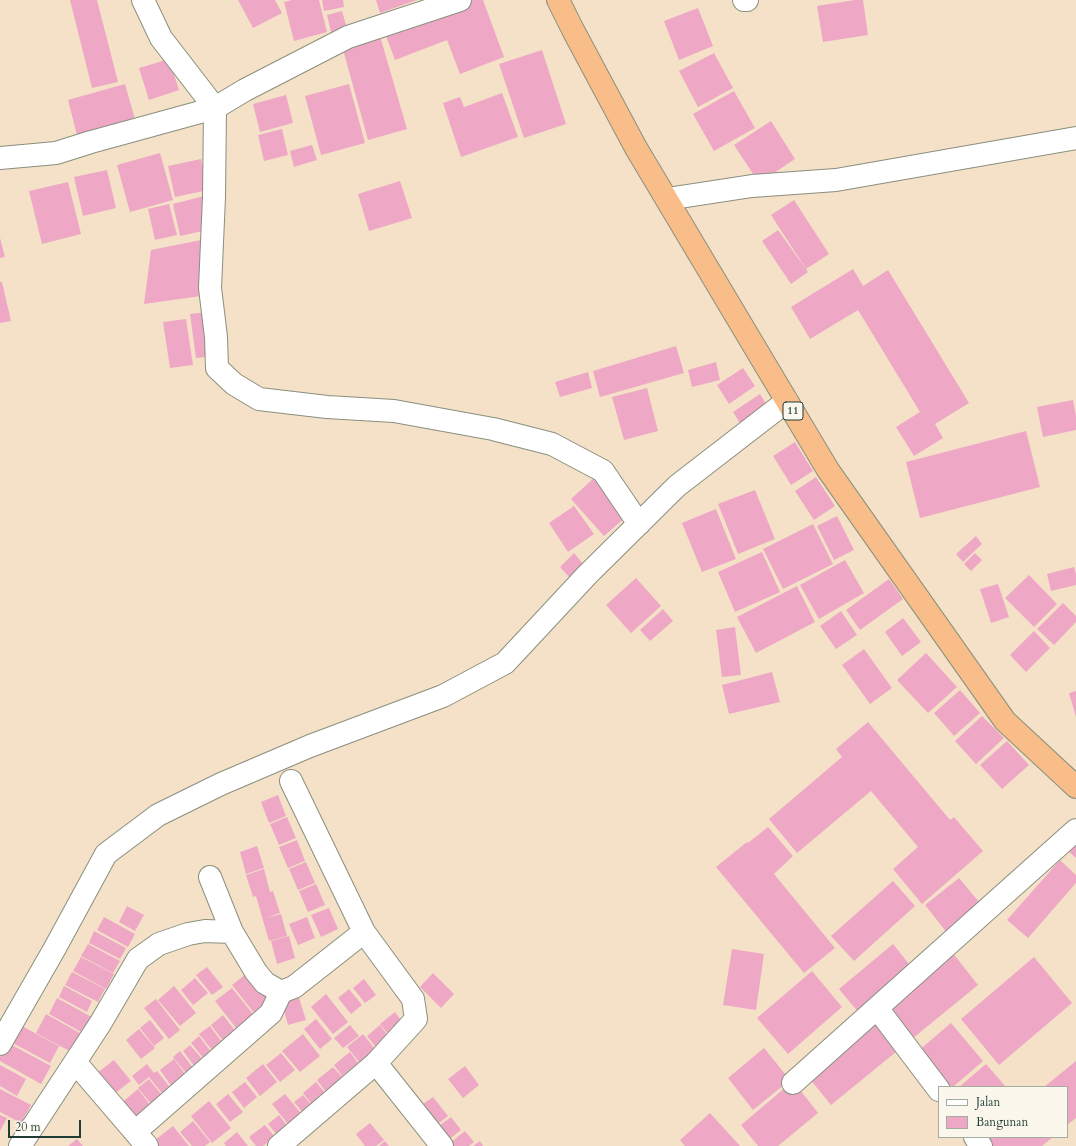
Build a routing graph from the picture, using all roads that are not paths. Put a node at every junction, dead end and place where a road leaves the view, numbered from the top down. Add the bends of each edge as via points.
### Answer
1 (143, 0) edge
2 (460, 0) edge
3 (558, 0) edge
4 (744, 0) edge
5 (748, 0) edge
6 (215, 108) junction
7 (1076, 138) edge
8 (0, 158) edge
9 (667, 199) junction
10 (787, 401) junction
11 (639, 524) junction
12 (1072, 779) edge
13 (290, 781) dead end
14 (1076, 830) edge
15 (210, 877) dead end
16 (232, 932) junction
17 (364, 932) junction
18 (281, 992) junction
19 (877, 1008) junction
20 (0, 1044) edge
21 (75, 1062) junction
22 (376, 1064) junction
23 (793, 1083) dead end
24 (938, 1089) edge
25 (975, 1138) edge
26 (141, 1139) edge
27 (291, 1142) edge
28 (20, 1146) edge
29 (442, 1146) edge
30 (981, 1146) edge

1 - 6 street via 161,38
2 - 6 street via 348,37
3 - 9 highway, 11 via 636,148
4 - 5 street
6 - 8 street via 56,153
6 - 11 street via 210,288 217,368 234,384 259,399 394,411 493,429 552,444 603,471
7 - 9 street via 836,180 752,186
9 - 10 highway, 11
10 - 11 street via 677,486
10 - 12 highway, 11 via 828,470 1005,721
11 - 20 street via 504,663 443,696 310,746 221,784 158,815 106,854
13 - 17 street
14 - 19 street
15 - 16 street
16 - 18 street via 256,972 265,983
16 - 21 street via 188,934 159,944 138,959
17 - 18 street via 294,987
17 - 22 street via 413,999 416,1019
18 - 26 street via 271,1013
19 - 23 street
19 - 24 street
21 - 26 street
21 - 28 street
22 - 27 street
22 - 29 street
25 - 30 street

